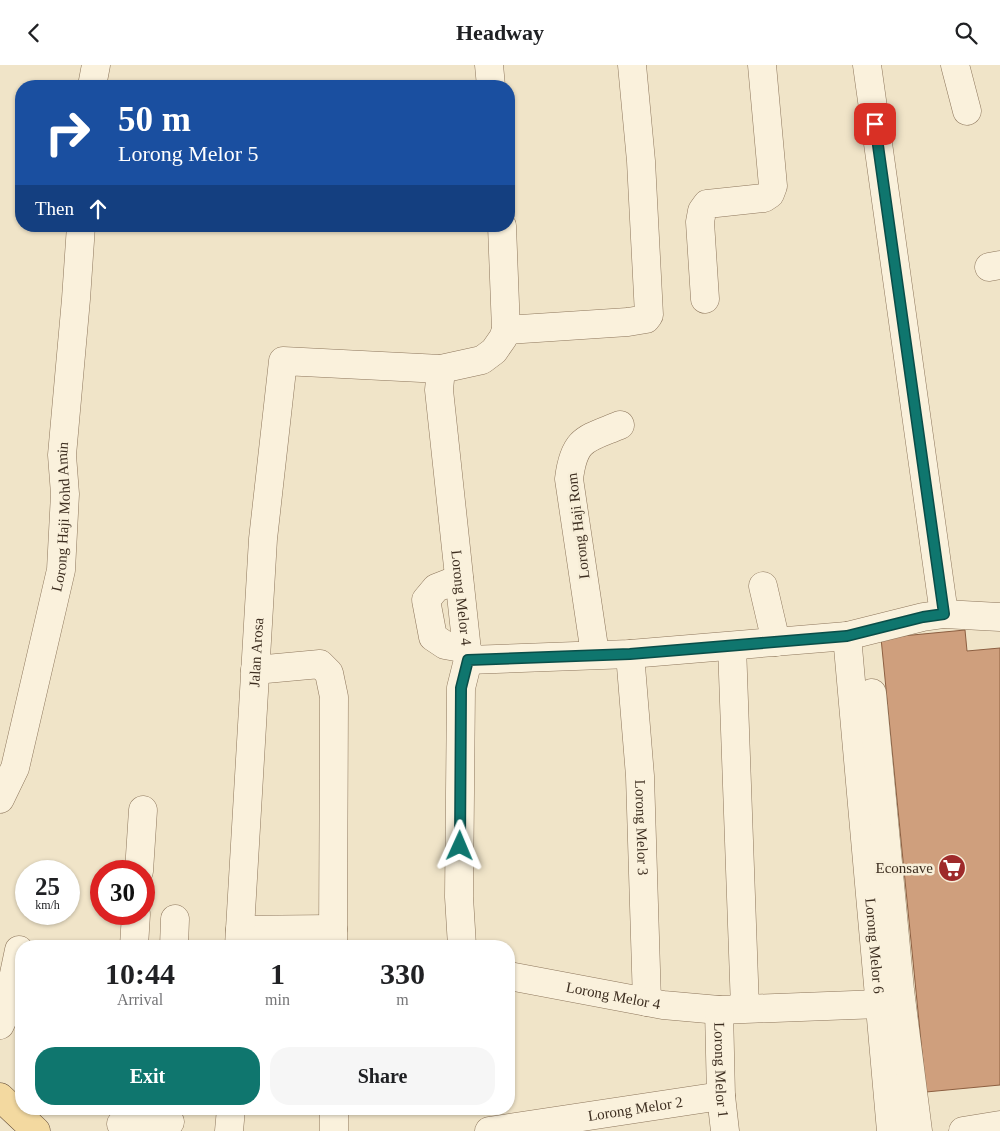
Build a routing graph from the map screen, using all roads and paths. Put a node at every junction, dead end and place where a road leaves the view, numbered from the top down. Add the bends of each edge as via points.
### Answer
1 (96, 65) edge
2 (489, 65) edge
3 (632, 65) edge
4 (762, 65) edge
5 (867, 65) edge
6 (956, 65) edge
7 (93, 80) edge
8 (490, 80) edge
9 (968, 111) dead end
10 (81, 232) edge
11 (502, 232) edge
12 (705, 299) dead end
13 (506, 330) junction
14 (440, 369) junction
15 (620, 425) dead end
16 (763, 586) dead end
17 (944, 614) junction
18 (1000, 617) edge
19 (847, 636) junction
20 (776, 642) junction
21 (732, 645) junction
22 (468, 654) junction
23 (594, 654) junction
24 (630, 654) junction
25 (256, 670) junction
26 (870, 673) dead end
27 (8, 765) edge
28 (0, 799) edge
29 (144, 810) dead end
30 (140, 860) edge
31 (175, 919) dead end
32 (135, 925) edge
33 (333, 937) edge
34 (239, 938) edge
35 (134, 940) edge
36 (174, 940) edge
37 (462, 940) edge
38 (15, 968) edge
39 (515, 977) edge
40 (886, 995) junction
41 (647, 1002) junction
42 (732, 1009) junction
43 (0, 1025) edge
44 (721, 1096) junction
45 (0, 1097) edge
46 (15, 1111) edge
47 (19, 1115) edge
48 (230, 1115) edge
49 (334, 1115) edge
50 (120, 1121) edge
51 (170, 1121) edge
52 (1000, 1125) edge
53 (36, 1131) edge
54 (229, 1131) edge
55 (334, 1131) edge
56 (489, 1131) edge
57 (725, 1131) edge
58 (890, 1131) edge
59 (918, 1131) edge
60 (963, 1131) edge

1 - 7 street
2 - 8 street
3 - 13 street via 649,315 646,319 628,321
4 - 12 street via 773,186 764,198 707,204 702,211
5 - 17 street
6 - 9 street
10 - 27 street, Lorong Haji Mohd Amin via 62,455 65,494 61,570
11 - 13 street
13 - 14 street via 494,351 482,360
14 - 22 street, Lorong Melor 4 via 439,390
14 - 25 street, Jalan Arosa via 283,361 263,539
15 - 23 street, Lorong Haji Rom via 591,437 578,447 569,479
16 - 20 street
17 - 18 street
17 - 19 street
19 - 20 street
19 - 40 street, Lorong Melor 6
20 - 21 street
21 - 24 street
21 - 42 street, Lorong Melor 1
22 - 23 street
22 - 37 street, Lorong Melor 4 via 461,688 459,897
23 - 24 street
24 - 41 street, Lorong Melor 3 via 640,776
25 - 33 street via 320,664 329,673 334,697
25 - 34 street, Jalan Arosa
26 - 40 street
27 - 28 street, Lorong Haji Mohd Amin
29 - 30 street
31 - 36 street
32 - 35 street
33 - 34 street
38 - 43 street
39 - 41 street, Lorong Melor 4
40 - 42 street, Lorong Melor 6
40 - 58 street
40 - 59 street
41 - 42 street, Lorong Melor 4
42 - 44 street, Lorong Melor 1
44 - 56 street, Lorong Melor 2
44 - 57 street, Lorong Melor 1
45 - 46 main road
47 - 53 main road
48 - 54 street
49 - 55 street
50 - 51 street
52 - 60 street

